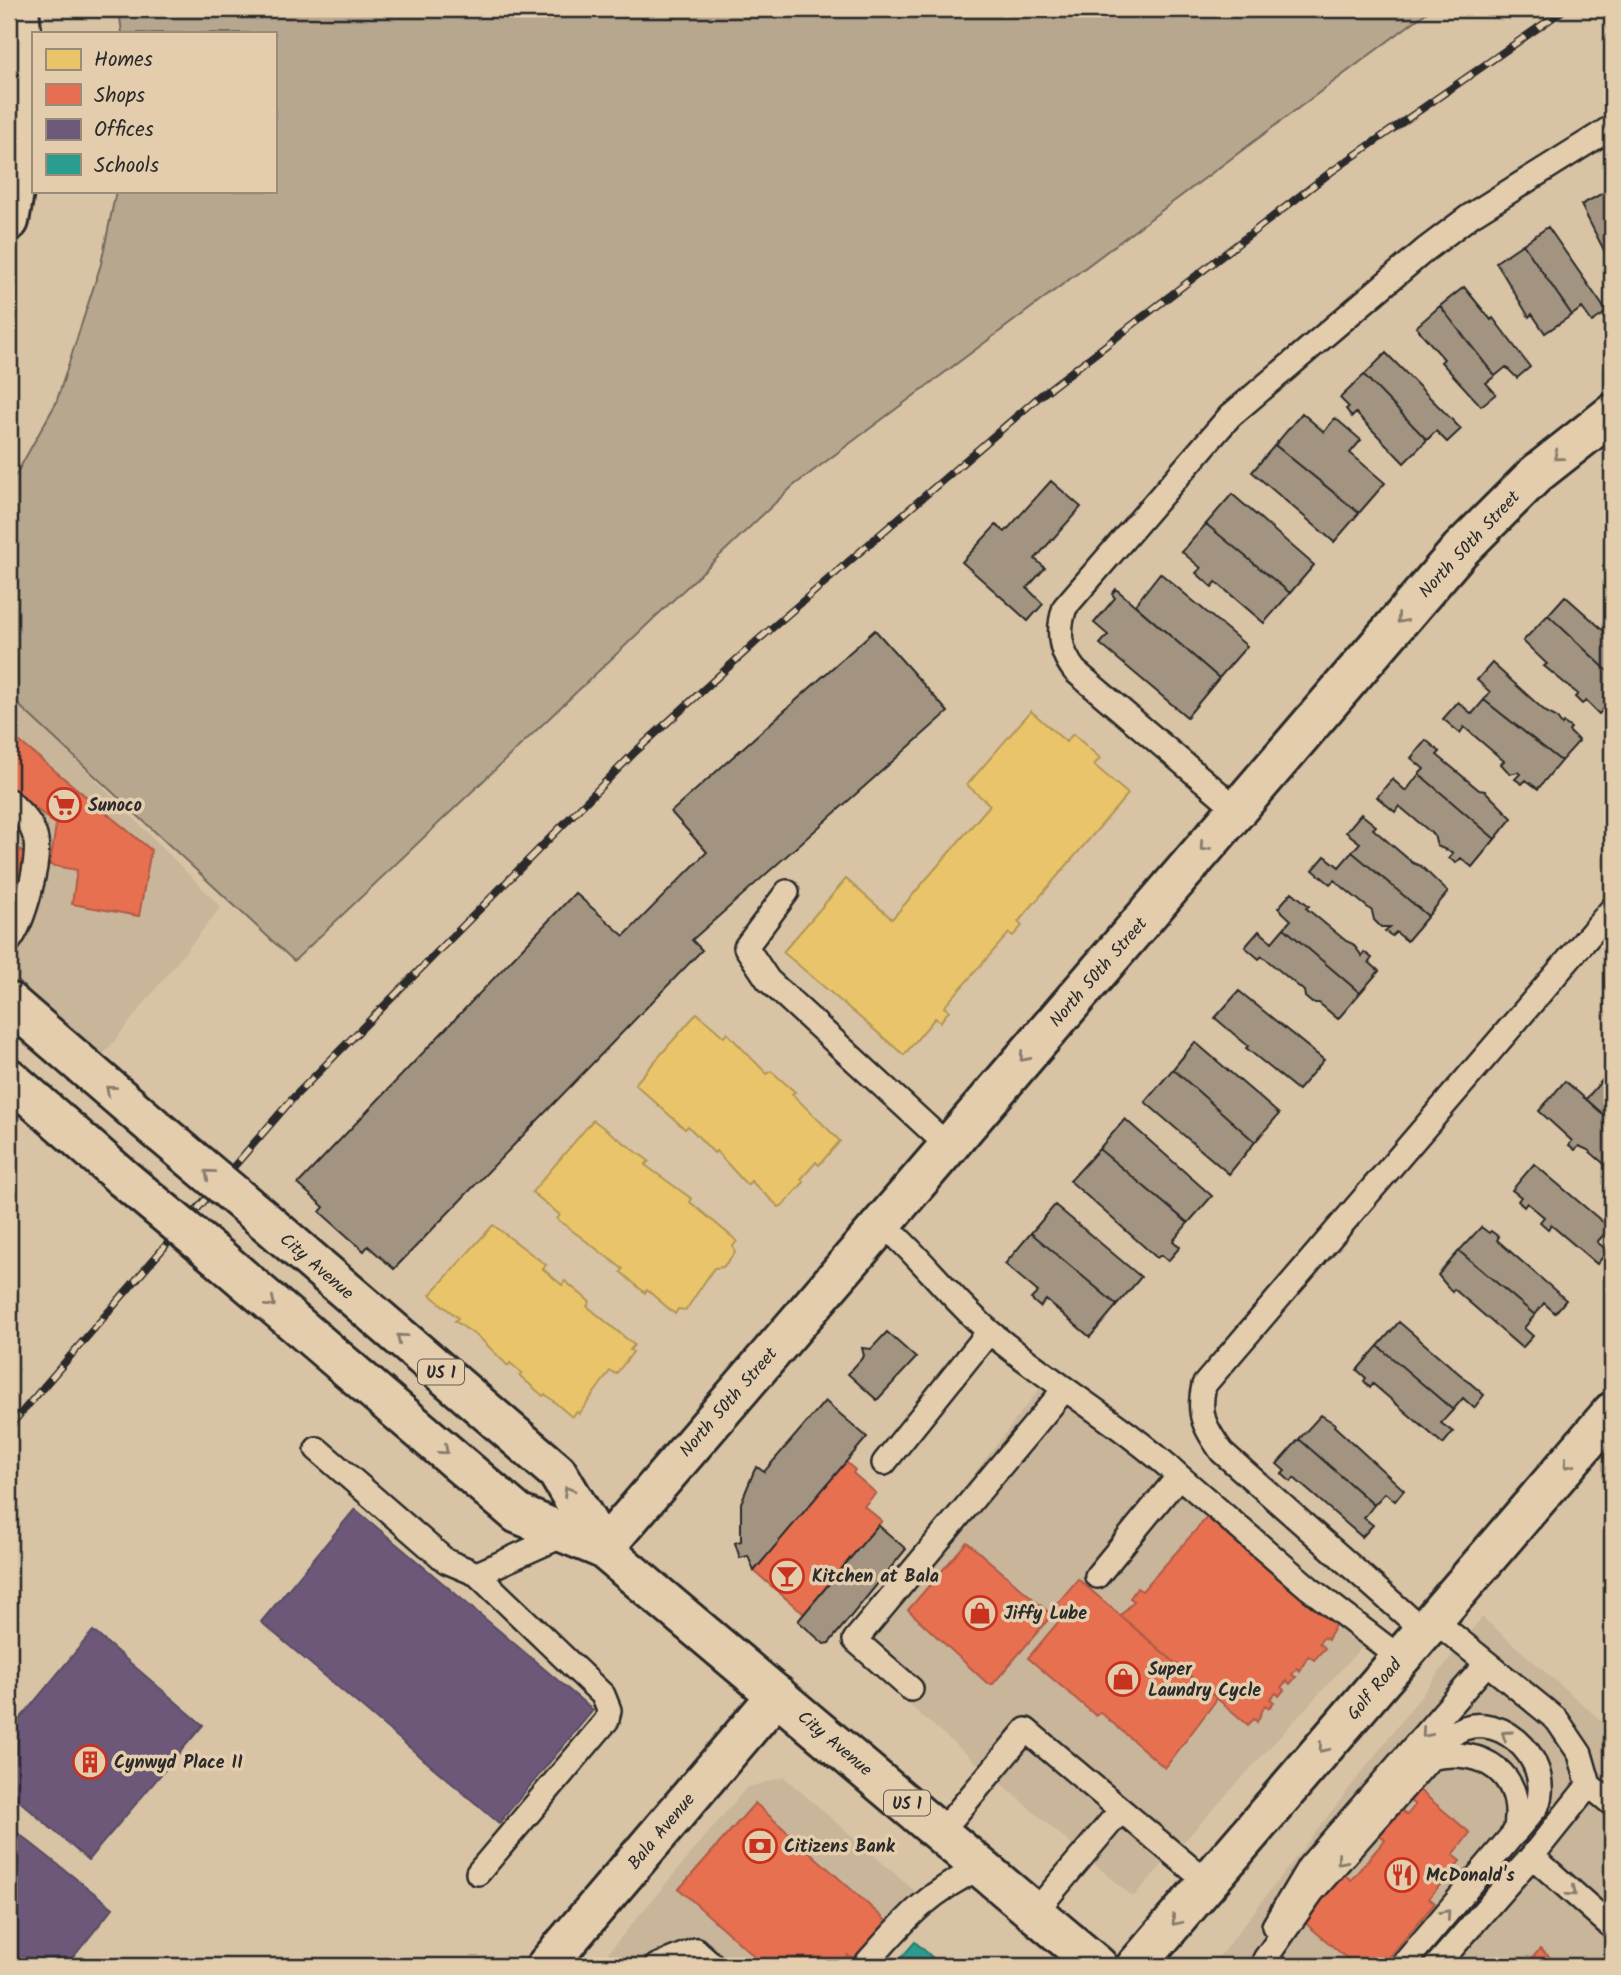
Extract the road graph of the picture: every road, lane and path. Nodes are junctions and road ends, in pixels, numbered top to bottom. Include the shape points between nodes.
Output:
1 (22, 9) edge
2 (1612, 127) edge
3 (9, 221) edge
4 (1612, 414) edge
5 (9, 801) edge
6 (1237, 809) junction
7 (787, 892) dead end
8 (1612, 909) edge
9 (10, 936) edge
10 (9, 1002) edge
11 (9, 1078) edge
12 (948, 1146) junction
13 (882, 1223) junction
14 (989, 1332) junction
15 (1064, 1390) junction
16 (1612, 1412) edge
17 (317, 1449) dead end
18 (884, 1462) dead end
19 (1179, 1476) junction
20 (566, 1534) junction
21 (603, 1549) junction
22 (477, 1574) junction
23 (1097, 1576) dead end
24 (1419, 1636) junction
25 (1487, 1663) junction
26 (911, 1689) dead end
27 (777, 1695) junction
28 (1429, 1758) junction
29 (1589, 1784) junction
30 (1612, 1804) edge
31 (1121, 1810) junction
32 (941, 1832) junction
33 (1515, 1833) junction
34 (1532, 1856) junction
35 (982, 1867) junction
36 (478, 1873) dead end
37 (1208, 1883) junction
38 (1035, 1912) junction
39 (1612, 1927) edge
40 (1267, 1964) edge
41 (546, 1966) edge
42 (657, 1966) edge
43 (714, 1966) edge
44 (864, 1966) edge
45 (1098, 1966) edge
46 (1136, 1966) edge
47 (1402, 1966) edge
48 (1436, 1966) edge

1 - 3 main road via 23,113
2 - 6 lane via 1470,216 1425,250 1230,416 1065,607 1062,650 1075,671
4 -> 6 main road, North 50th Street via 1496,512
5 - 9 lane via 28,820 36,838 29,897
6 -> 12 main road, North 50th Street
7 - 12 lane via 746,947 768,980
8 - 24 lane via 1222,1364 1205,1385 1199,1405 1203,1426 1222,1452
21 -> 10 main road, City Avenue / US 1, bridge via 557,1472
11 -> 20 main road, City Avenue / US 1, bridge via 518,1514
12 - 13 main road, North 50th Street
13 - 14 lane
13 - 21 main road, North 50th Street
14 - 15 lane
14 - 18 lane
15 - 19 lane via 1150,1449
15 - 26 lane via 855,1640
16 -> 24 main road, Golf Road
17 - 22 lane via 446,1561
19 - 23 lane
19 - 24 lane via 1309,1588
20 - 21 main road, City Avenue / US 1
20 - 22 lane
21 - 27 main road, City Avenue / US 1
22 - 36 lane via 603,1695 609,1710 607,1720
24 - 25 lane
24 -> 37 main road, Golf Road
25 - 29 lane via 1557,1720 1570,1736
25 -> 40 lane via 1309,1867 1275,1924
27 - 32 main road, City Avenue / US 1
27 - 41 main road, Bala Avenue
28 - 33 lane via 1469,1754 1499,1771 1517,1798
33 -> 28 lane via 1542,1793 1537,1768 1518,1743 1492,1726 1470,1724 1450,1735
28 -> 40 lane via 1312,1892
29 - 30 lane
29 - 34 lane
31 - 32 lane via 1026,1730
31 - 37 lane
31 - 38 lane
32 - 35 main road, City Avenue / US 1
47 -> 33 lane
34 -> 39 lane
34 - 48 lane
35 - 38 main road, City Avenue / US 1
35 - 44 lane via 919,1905
37 -> 46 main road, Golf Road
38 - 45 main road, City Avenue / US 1
42 - 43 lane via 696,1950

